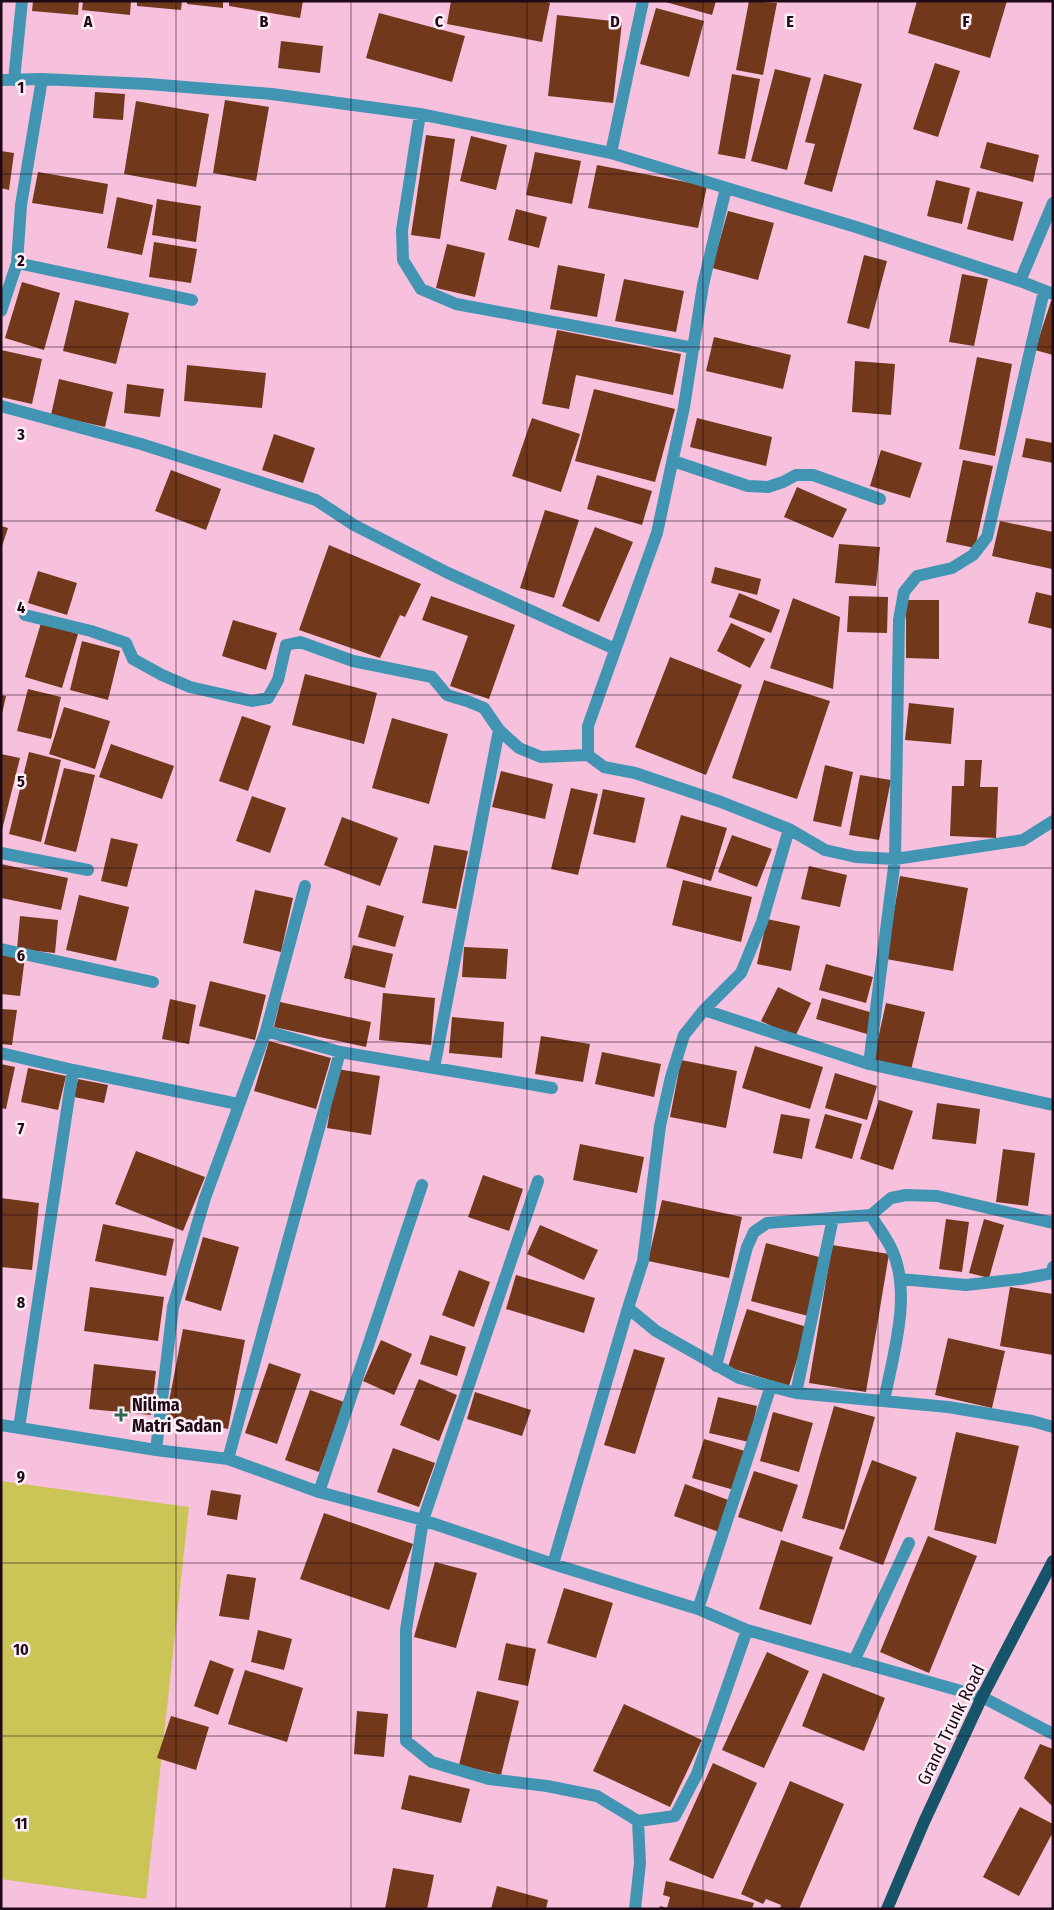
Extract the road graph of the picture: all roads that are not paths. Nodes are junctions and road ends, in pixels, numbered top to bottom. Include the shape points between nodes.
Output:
1 (22, 1) edge
2 (642, 1) edge
3 (42, 79) junction
4 (7, 80) edge
5 (420, 114) junction
6 (611, 153) junction
7 (726, 188) junction
8 (1053, 203) edge
9 (17, 263) junction
10 (1020, 281) junction
11 (1048, 292) edge
12 (192, 300) dead end
13 (1, 311) edge
14 (694, 348) junction
15 (1, 406) edge
16 (672, 461) junction
17 (880, 499) dead end
18 (25, 615) dead end
19 (615, 649) junction
20 (499, 730) junction
21 (588, 755) junction
22 (1053, 821) edge
23 (788, 830) junction
24 (1, 854) edge
25 (895, 859) junction
26 (88, 870) dead end
27 (305, 886) dead end
28 (1, 949) edge
29 (153, 982) dead end
30 (704, 1010) junction
31 (266, 1031) junction
32 (340, 1052) junction
33 (1, 1053) edge
34 (869, 1064) junction
35 (434, 1068) junction
36 (73, 1070) junction
37 (552, 1088) dead end
38 (238, 1104) junction
39 (1053, 1105) edge
40 (538, 1181) dead end
41 (422, 1185) dead end
42 (871, 1215) junction
43 (833, 1218) junction
44 (1053, 1223) edge
45 (1053, 1267) edge
46 (900, 1279) junction
47 (628, 1308) junction
48 (716, 1366) junction
49 (772, 1386) junction
50 (796, 1392) junction
51 (884, 1401) junction
52 (1, 1425) edge
53 (1053, 1427) edge
54 (19, 1428) junction
55 (156, 1450) junction
56 (228, 1459) junction
57 (319, 1492) junction
58 (422, 1520) junction
59 (909, 1543) dead end
60 (1053, 1561) edge
61 (553, 1564) junction
62 (698, 1609) junction
63 (747, 1630) junction
64 (854, 1661) junction
65 (982, 1697) junction
66 (1053, 1734) edge
67 (638, 1821) junction
68 (635, 1909) edge
69 (887, 1909) edge

1 - 4 street
2 - 6 street
3 - 4 street
3 - 5 street via 272,94
3 - 9 street via 21,205
5 - 6 street
5 - 14 street via 402,230 403,260 421,290 456,304
6 - 7 street
7 - 10 street
7 - 14 street via 702,284
8 - 10 street
9 - 12 street
9 - 13 street
10 - 11 street
11 - 25 street via 987,537 973,555 952,568 917,576 904,592 899,620
14 - 16 street
15 - 19 street via 141,444 316,500 354,525 448,574
16 - 17 street via 748,486 768,486 796,475 813,475
16 - 19 street via 657,533
18 - 20 street via 126,643 133,659 162,675 190,687 252,701 268,698 278,680 286,644 300,642 353,661 432,677 447,695 484,708
19 - 21 street via 588,726
20 - 21 street via 519,748 541,757
20 - 35 street
21 - 23 street via 604,766 721,802
22 - 25 street via 1023,840
23 - 25 street via 825,850 856,857
23 - 30 street via 762,922 741,972
24 - 26 street
25 - 34 street
27 - 31 street
28 - 29 street
30 - 34 street
30 - 47 street via 684,1035 671,1077 660,1126 643,1261
31 - 32 street
31 - 38 street
32 - 35 street
32 - 56 street
33 - 36 street
34 - 39 street
35 - 37 street
36 - 38 street
36 - 54 street
38 - 55 street via 205,1198 173,1307
40 - 58 street
41 - 57 street
42 - 43 street
42 - 44 street via 891,1198 937,1196
42 - 46 street via 892,1249
43 - 48 street via 767,1224 754,1232
43 - 50 street
45 - 46 street via 1052,1273 966,1285
46 - 51 street via 900,1325
47 - 48 street via 656,1332
47 - 61 street
48 - 49 street via 739,1378
49 - 50 street
49 - 62 street
50 - 51 street
51 - 53 street via 948,1407
52 - 54 street
54 - 55 street
55 - 56 street
56 - 57 street
57 - 58 street
58 - 61 street
58 - 67 street via 406,1630 406,1740 432,1762 490,1780 597,1796
59 - 64 street
60 - 65 main road, Grand Trunk Road
61 - 62 street
62 - 63 street
63 - 64 street
63 - 67 street via 697,1774 675,1816
64 - 65 street
65 - 66 street
65 - 69 main road, Grand Trunk Road
67 - 68 street via 640,1863

